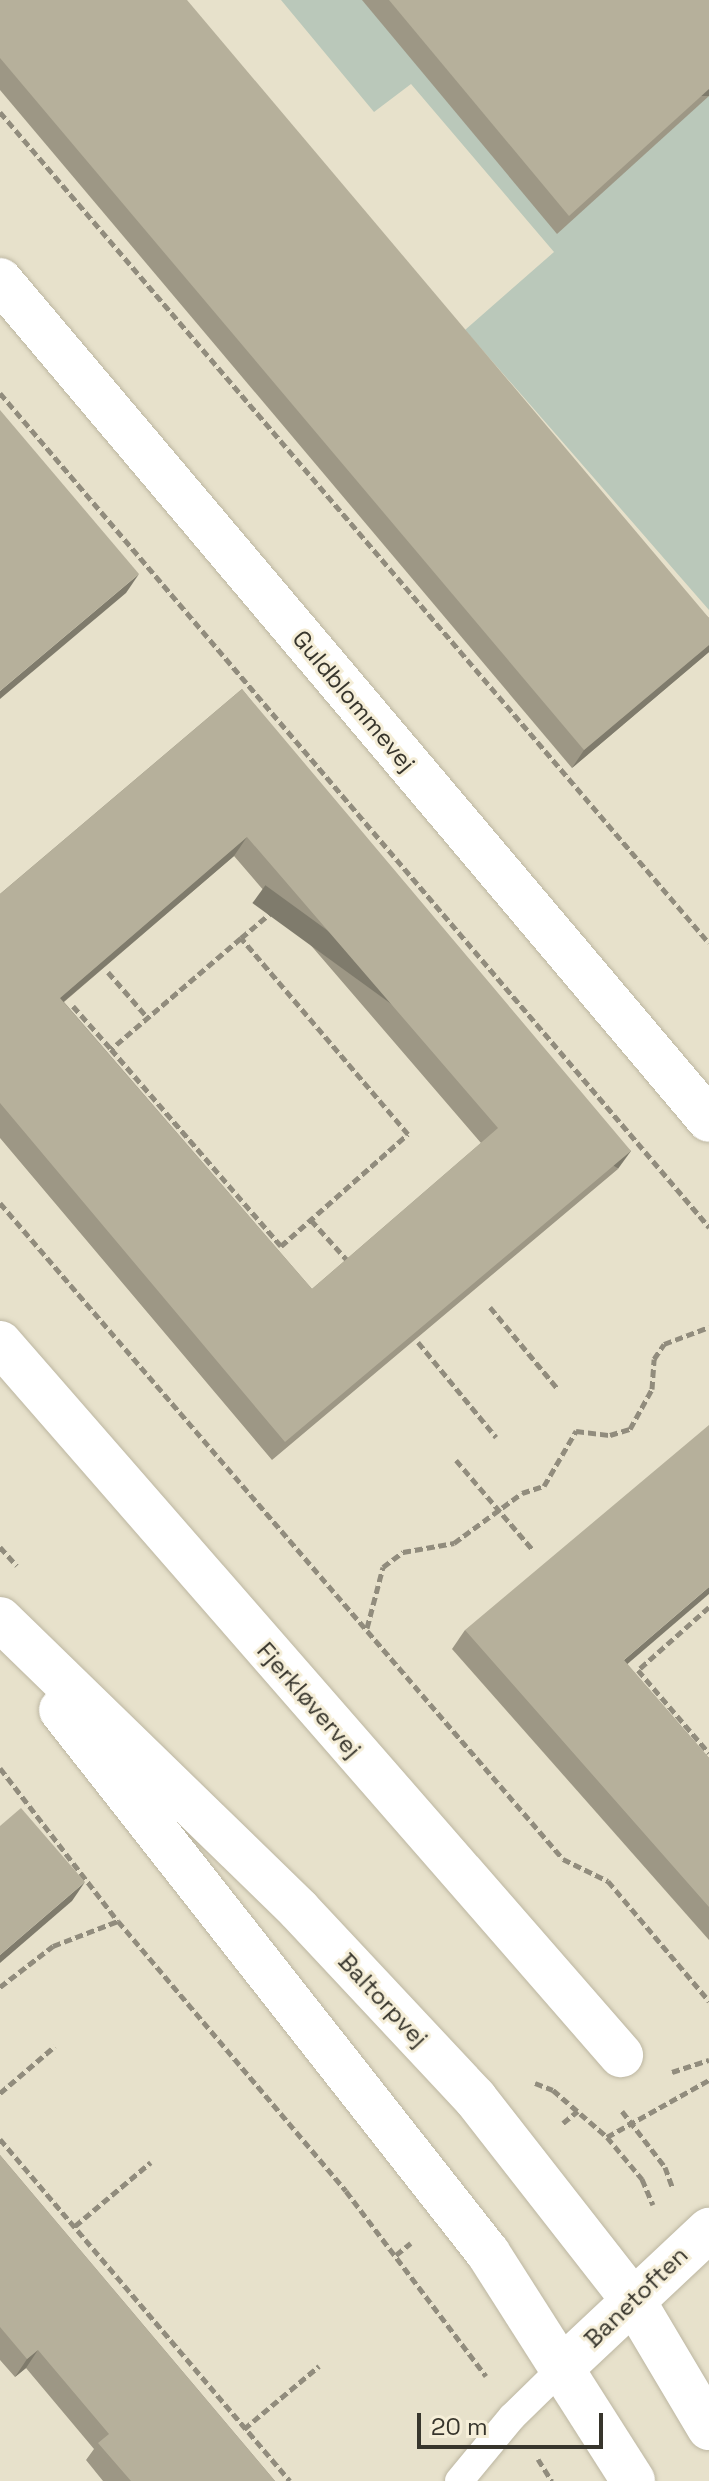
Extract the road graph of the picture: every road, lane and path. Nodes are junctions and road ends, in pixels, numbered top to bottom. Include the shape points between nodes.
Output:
1 (0, 112) edge
2 (0, 280) edge
3 (0, 393) edge
4 (368, 826) junction
5 (357, 836) edge
6 (278, 907) edge
7 (241, 938) junction
8 (709, 943) edge
9 (108, 972) edge
10 (73, 1006) edge
11 (148, 1018) junction
12 (111, 1049) junction
13 (709, 1120) edge
14 (0, 1203) edge
15 (311, 1220) junction
16 (709, 1227) edge
17 (348, 1261) edge
18 (490, 1307) edge
19 (709, 1327) edge
20 (418, 1342) edge
21 (0, 1343) edge
22 (557, 1388) dead end
23 (496, 1437) dead end
24 (456, 1460) dead end
25 (498, 1511) junction
26 (532, 1549) dead end
27 (709, 1607) edge
28 (0, 1619) edge
29 (367, 1629) junction
30 (0, 1633) edge
31 (709, 1753) edge
32 (0, 1768) edge
33 (118, 1921) junction
34 (0, 1987) edge
35 (709, 2001) edge
36 (55, 2046) dead end
37 (621, 2055) dead end
38 (709, 2080) edge
39 (0, 2093) edge
40 (607, 2137) dead end
41 (0, 2139) edge
42 (151, 2162) dead end
43 (75, 2226) junction
44 (709, 2230) edge
45 (633, 2300) junction
46 (319, 2366) dead end
47 (564, 2366) junction
48 (512, 2417) junction
49 (709, 2428) edge
50 (244, 2429) junction
51 (290, 2481) edge
52 (459, 2481) edge
53 (552, 2481) edge
54 (633, 2481) edge

1 - 8 path
2 - 13 street, Guldblommevej
3 - 4 path
4 - 5 path
4 - 16 path
6 - 7 path
7 - 11 path
7 - 15 path via 408,1134
9 - 11 path
10 - 12 path
11 - 12 path
12 - 15 path via 281,1246
14 - 29 path
15 - 17 path
18 - 22 path
19 - 25 path via 664,1344 654,1359 652,1389 630,1429 610,1435 576,1431 544,1486
20 - 23 path
21 - 37 street, Fjerkløvervej
24 - 25 path
25 - 26 path
25 - 29 path via 454,1543 403,1552 383,1567
27 - 31 path via 638,1670
28 - 45 street, Baltorpvej via 299,1910 475,2098
29 - 35 path via 563,1859 608,1881
30 - 47 street via 488,2253
32 - 33 path
33 - 34 path via 53,1946
33 - 48 path via 371,2223 467,2345
36 - 39 path
38 - 40 path
41 - 43 path
42 - 43 path
43 - 50 path
44 - 45 street, Banetoften
45 - 47 street, Banetoften
45 - 49 street, Baltorpvej
46 - 50 path
47 - 48 lane
47 - 54 street
48 - 52 lane
48 - 53 path
50 - 51 path

